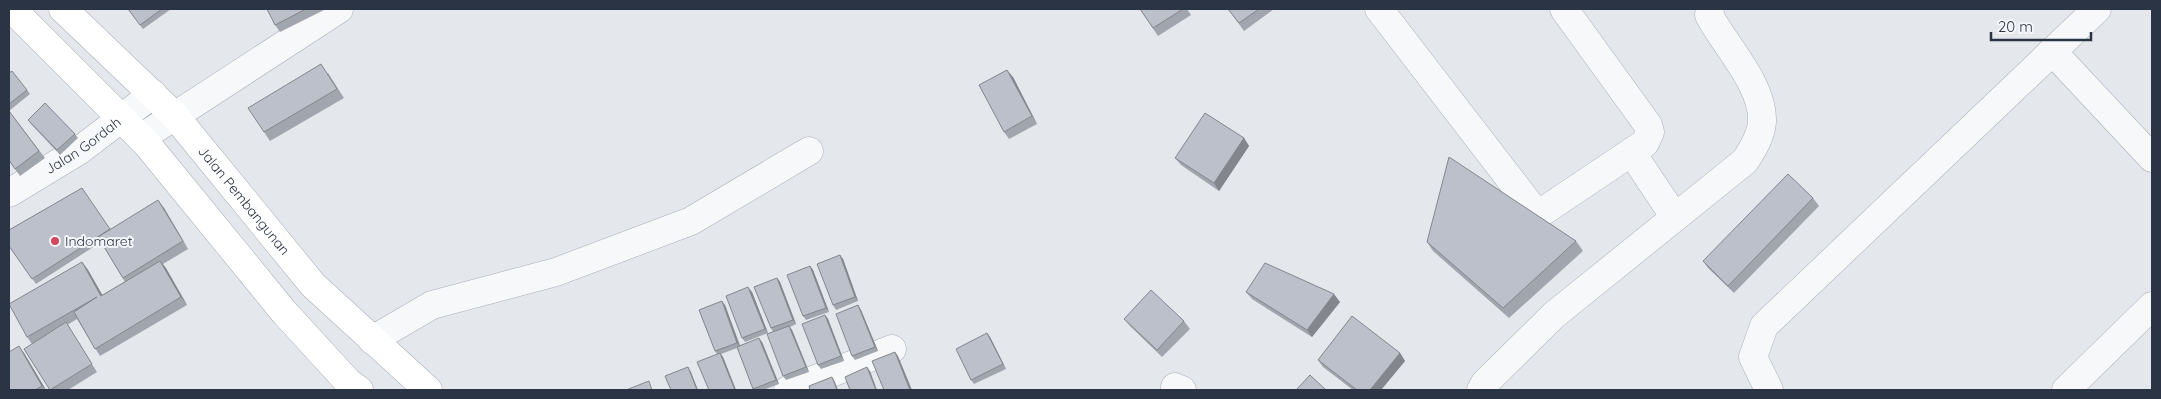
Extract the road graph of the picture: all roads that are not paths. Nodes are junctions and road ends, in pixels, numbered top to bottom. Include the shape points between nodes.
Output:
1 (12, 9) edge
2 (63, 9) edge
3 (338, 9) edge
4 (1379, 9) edge
5 (1564, 9) edge
6 (1710, 9) edge
7 (2097, 9) edge
8 (2052, 52) junction
9 (153, 94) junction
10 (175, 116) junction
11 (121, 118) junction
12 (141, 138) junction
13 (809, 151) dead end
14 (1632, 153) junction
15 (2152, 158) edge
16 (9, 193) edge
17 (1674, 216) junction
18 (300, 268) junction
19 (271, 296) junction
20 (2152, 306) edge
21 (372, 340) junction
22 (892, 350) dead end
23 (350, 388) edge
24 (428, 390) edge
25 (788, 390) edge
26 (1481, 390) edge
27 (1769, 390) edge
28 (2066, 390) edge

1 - 11 main road
2 - 9 main road, Jalan Pembangunan
3 - 10 street
4 - 14 street via 1533,209 1546,210
5 - 14 street via 1648,125 1648,139
6 - 17 street via 1708,15 1756,90 1762,122 1757,142 1745,161
7 - 8 street
8 - 15 street
8 - 27 street via 1764,326 1753,357
9 - 10 main road, Jalan Pembangunan
9 - 11 street, Jalan Gordah
10 - 12 street
10 - 18 main road, Jalan Pembangunan
11 - 12 main road
11 - 16 street, Jalan Gordah via 80,150
12 - 19 main road
13 - 21 street via 692,222 556,272 432,305
14 - 17 street
17 - 26 street via 1554,315 1484,383
18 - 19 main road
18 - 21 main road, Jalan Pembangunan via 313,285
19 - 23 main road
20 - 28 street
21 - 24 main road, Jalan Pembangunan
22 - 25 street

